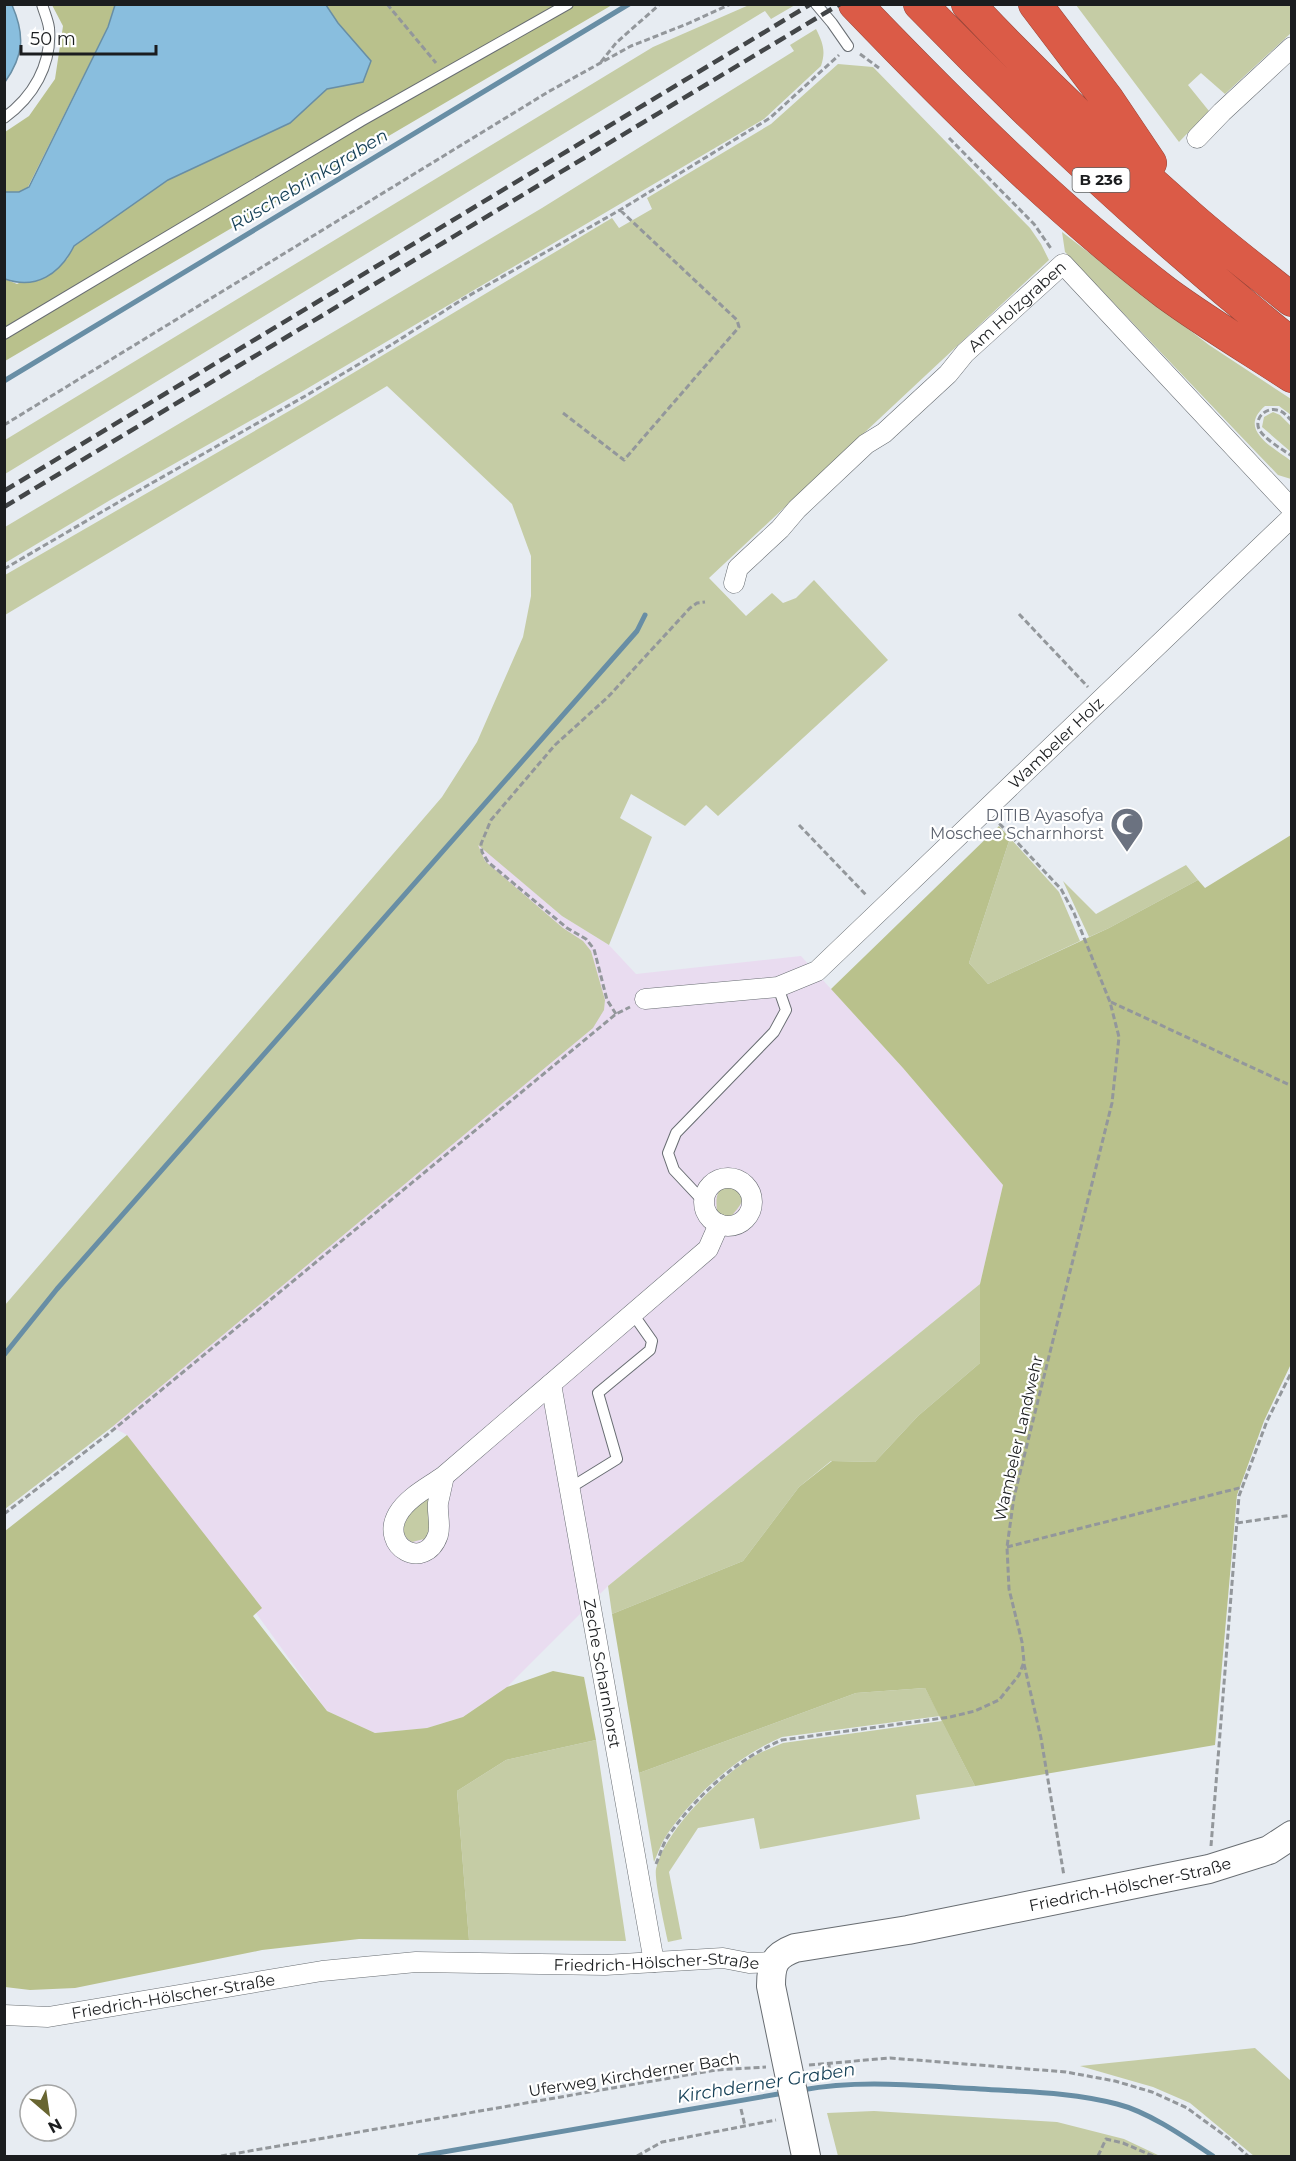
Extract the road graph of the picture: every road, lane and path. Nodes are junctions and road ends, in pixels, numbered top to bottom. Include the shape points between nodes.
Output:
1 (42, 4) edge
2 (387, 4) edge
3 (568, 4) edge
4 (660, 4) edge
5 (731, 4) edge
6 (816, 4) edge
7 (855, 4) edge
8 (920, 4) edge
9 (968, 4) edge
10 (1035, 4) edge
11 (848, 46) junction
12 (1292, 47) edge
13 (599, 63) junction
14 (445, 74) junction
15 (886, 75) dead end
16 (4, 118) edge
17 (944, 133) dead end
18 (1197, 138) dead end
19 (620, 210) junction
20 (1183, 212) junction
21 (1063, 264) junction
22 (1292, 300) edge
23 (4, 334) edge
24 (1292, 345) edge
25 (1292, 376) edge
26 (563, 413) dead end
27 (1292, 421) edge
28 (4, 425) edge
29 (1292, 456) edge
30 (1292, 509) edge
31 (1292, 516) edge
32 (4, 570) edge
33 (734, 583) dead end
34 (705, 602) dead end
35 (1019, 614) dead end
36 (1088, 687) dead end
37 (987, 810) junction
38 (799, 825) dead end
39 (869, 897) dead end
40 (778, 987) junction
41 (645, 999) joint
42 (1110, 1002) junction
43 (616, 1014) junction
44 (1292, 1086) edge
45 (704, 1202) junction
46 (719, 1224) junction
47 (633, 1314) junction
48 (1292, 1371) edge
49 (551, 1384) junction
50 (444, 1476) dead end
51 (1243, 1487) junction
52 (570, 1488) junction
53 (4, 1514) edge
54 (1292, 1515) edge
55 (1237, 1523) junction
56 (1007, 1546) junction
57 (1024, 1662) junction
58 (1292, 1836) edge
59 (1209, 1869) junction
60 (652, 1872) dead end
61 (1068, 1898) junction
62 (654, 1962) junction
63 (774, 1962) junction
64 (4, 2015) edge
65 (829, 2063) junction
66 (788, 2073) junction
67 (830, 2081) dead end
68 (741, 2109) dead end
69 (790, 2112) junction
70 (745, 2126) junction
71 (221, 2157) edge
72 (636, 2157) edge
73 (806, 2157) edge
74 (1098, 2157) edge
75 (1153, 2157) edge
76 (1248, 2157) edge

1 - 16 lane via 49,27 43,74 31,94
2 - 14 path
3 - 14 lane
4 - 13 path
5 - 13 path
6 - 11 lane
7 - 25 highway via 956,109 1099,239 1218,331
8 - 24 highway, B 236 via 1050,134
9 - 20 highway, B 236
10 - 20 highway via 1107,99
11 - 15 path
11 - 19 path via 770,118
12 - 18 street
13 - 28 path
14 - 23 lane
17 - 21 path via 1034,224
19 - 26 path via 740,327 624,460
19 - 32 path
20 - 22 highway, B 236
21 - 30 street, Am Holzgraben
21 - 33 street, Am Holzgraben via 965,352 948,374 884,433 866,444 797,509 738,568
27 - 29 path via 1273,409 1266,411 1258,424 1263,435
31 - 37 street, Wambeler Holz
34 - 43 path via 690,608 608,697 555,745 492,820 481,844 488,862 594,949 607,1000
35 - 36 path
37 - 40 street, Wambeler Holz via 817,971
37 - 42 path, Wambeler Landwehr via 1061,889
38 - 39 path
40 - 41 street, Wambeler Holz
40 - 45 lane via 786,1010 774,1032 676,1133 668,1153 674,1170
41 - 43 path
42 - 44 path
42 - 56 path, Wambeler Landwehr via 1119,1037 1112,1103 1014,1497
43 - 53 path via 116,1428
45 - 46 street via 706,1213
45 - 46 street via 710,1186 726,1178 742,1182 748,1189 752,1198 749,1214 736,1225
46 - 47 street via 708,1249
47 - 49 street
47 - 52 lane via 652,1346 598,1393 617,1459
48 - 51 path via 1267,1421
49 - 50 street
49 - 52 street, Zeche Scharnhorst
51 - 55 path
51 - 56 path
52 - 62 street, Zeche Scharnhorst
54 - 55 path
55 - 59 path
56 - 57 path, Wambeler Landwehr via 1009,1589
57 - 60 path via 999,1700 975,1711 782,1740 759,1750 704,1794 668,1836
57 - 61 path, Wambeler Landwehr
58 - 59 street, Friedrich-Hölscher-Straße via 1269,1850
59 - 61 street, Friedrich-Hölscher-Straße
61 - 63 street, Friedrich-Hölscher-Straße via 795,1948 783,1952
62 - 63 street, Friedrich-Hölscher-Straße via 723,1958 749,1964
62 - 64 street, Friedrich-Hölscher-Straße via 416,1962 322,1971 48,2017
63 - 66 street via 771,1986
65 - 66 path, Uferweg Kirchderner Bach
65 - 67 path
65 - 76 path, Uferweg Kirchderner Bach via 890,2058 1066,2072 1114,2081 1187,2108
66 - 69 street
66 - 71 path, Uferweg Kirchderner Bach via 716,2070
68 - 70 path
69 - 70 path
69 - 73 street
70 - 72 path via 662,2142
74 - 75 path via 1106,2139

